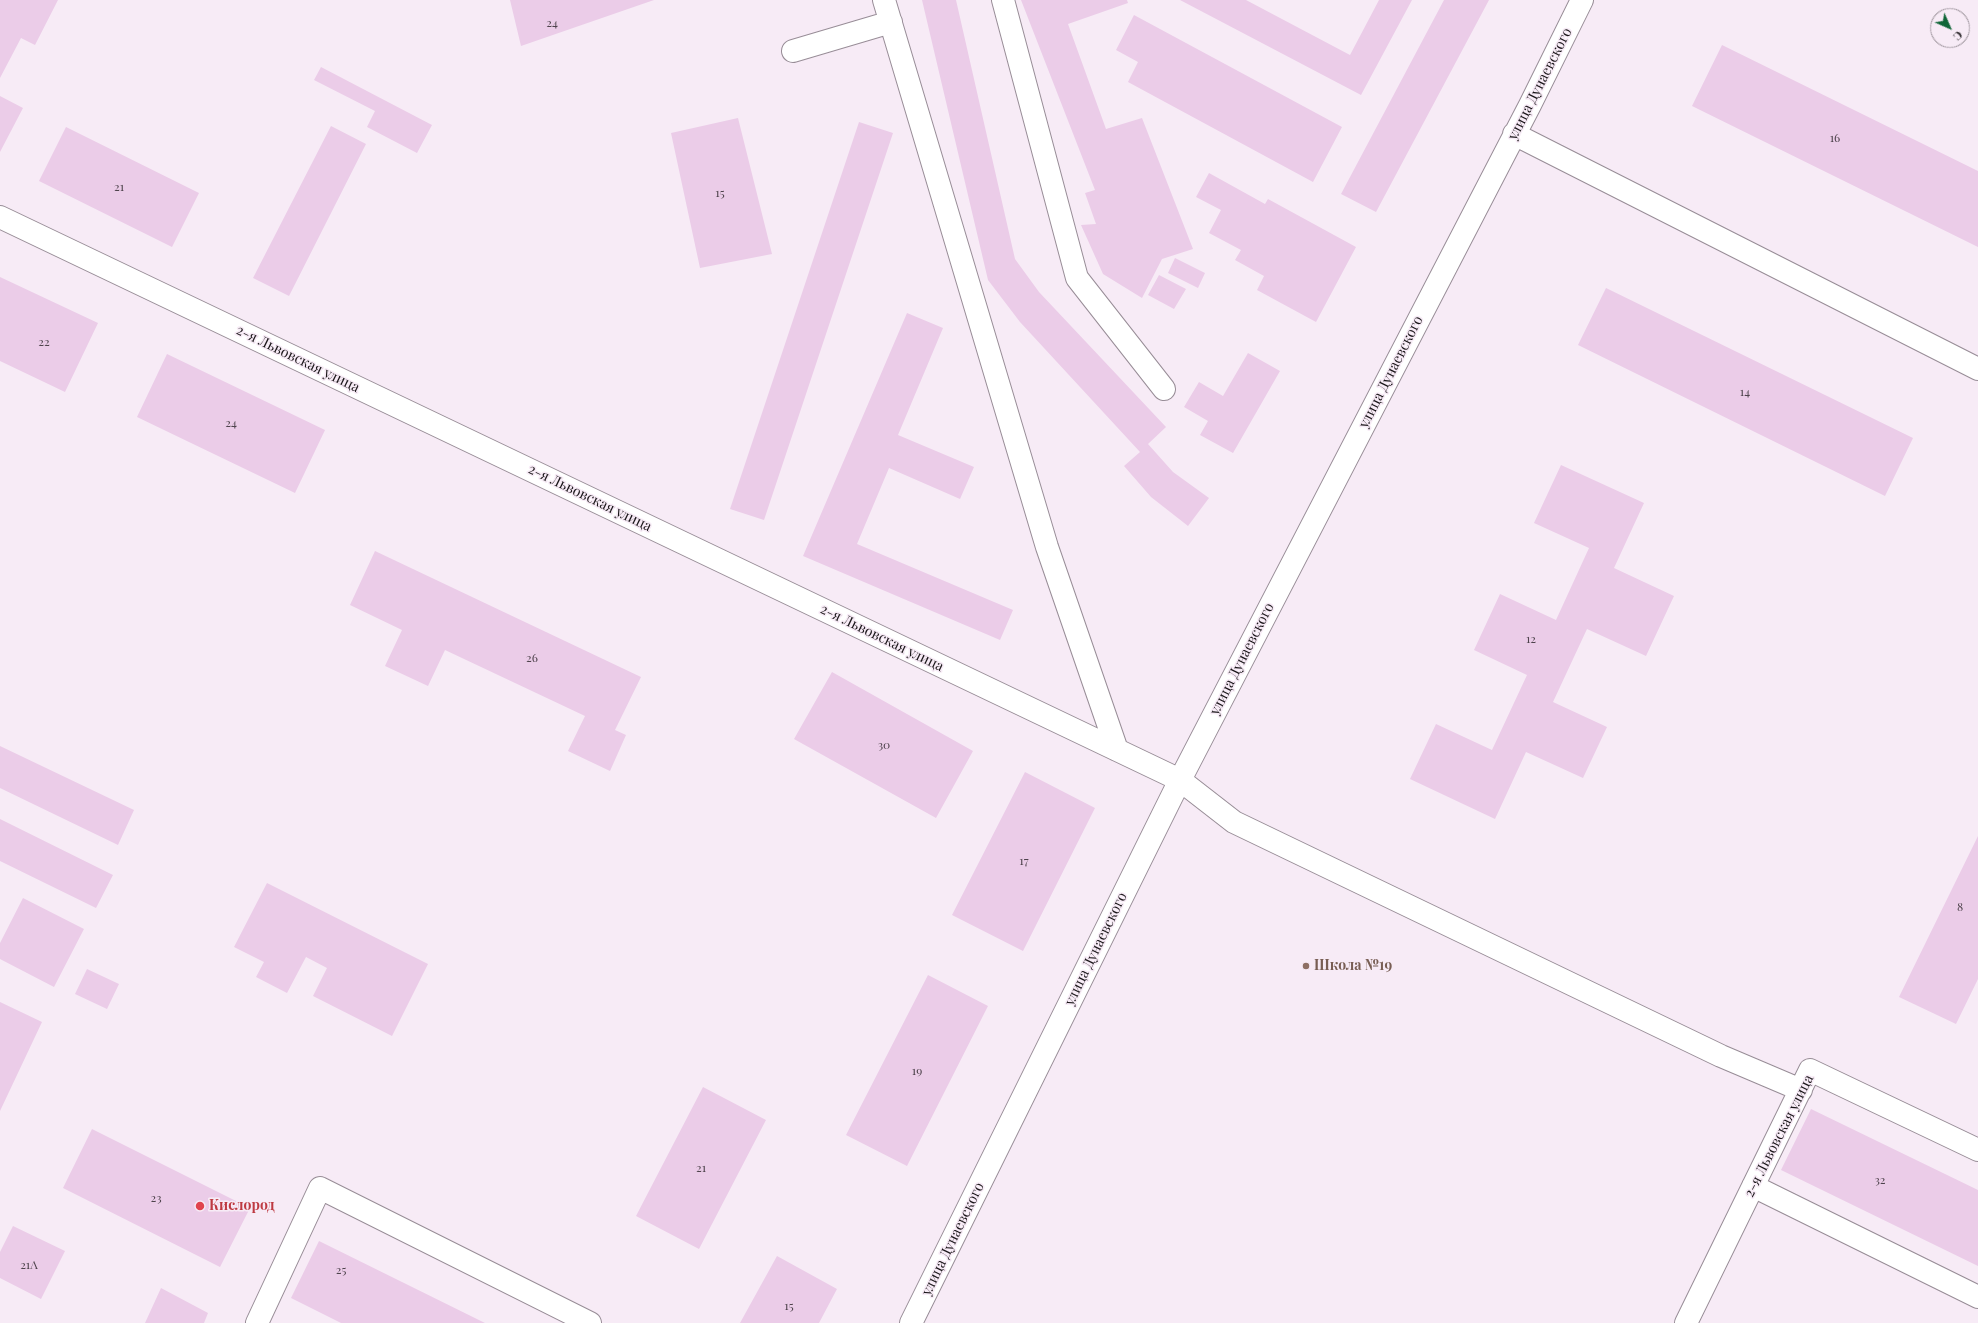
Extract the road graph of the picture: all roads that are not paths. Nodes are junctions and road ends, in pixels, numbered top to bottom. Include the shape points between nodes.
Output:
1 (884, 0) edge
2 (1003, 0) edge
3 (1582, 0) edge
4 (891, 22) junction
5 (793, 51) dead end
6 (1514, 134) junction
7 (0, 217) edge
8 (1978, 369) edge
9 (1164, 390) dead end
10 (1117, 750) junction
11 (1180, 780) junction
12 (1801, 1090) junction
13 (1978, 1150) edge
14 (1753, 1186) junction
15 (1978, 1297) edge
16 (1690, 1322) edge
17 (257, 1323) edge
18 (590, 1323) edge
19 (911, 1323) edge

1 - 4 street
2 - 9 street via 1077,278
3 - 6 street, улица Дунаевского
4 - 5 street
4 - 10 street via 1047,547
6 - 8 street
6 - 11 street, улица Дунаевского
7 - 10 street, 2-я Львовская улица
10 - 11 street, 2-я Львовская улица
11 - 12 street, 2-я Львовская улица via 1234,822 1721,1056
11 - 19 street, улица Дунаевского
12 - 13 street, 2-я Львовская улица via 1810,1070
12 - 14 street, 2-я Львовская улица
14 - 15 street
14 - 16 street, 2-я Львовская улица
17 - 18 street via 320,1188

